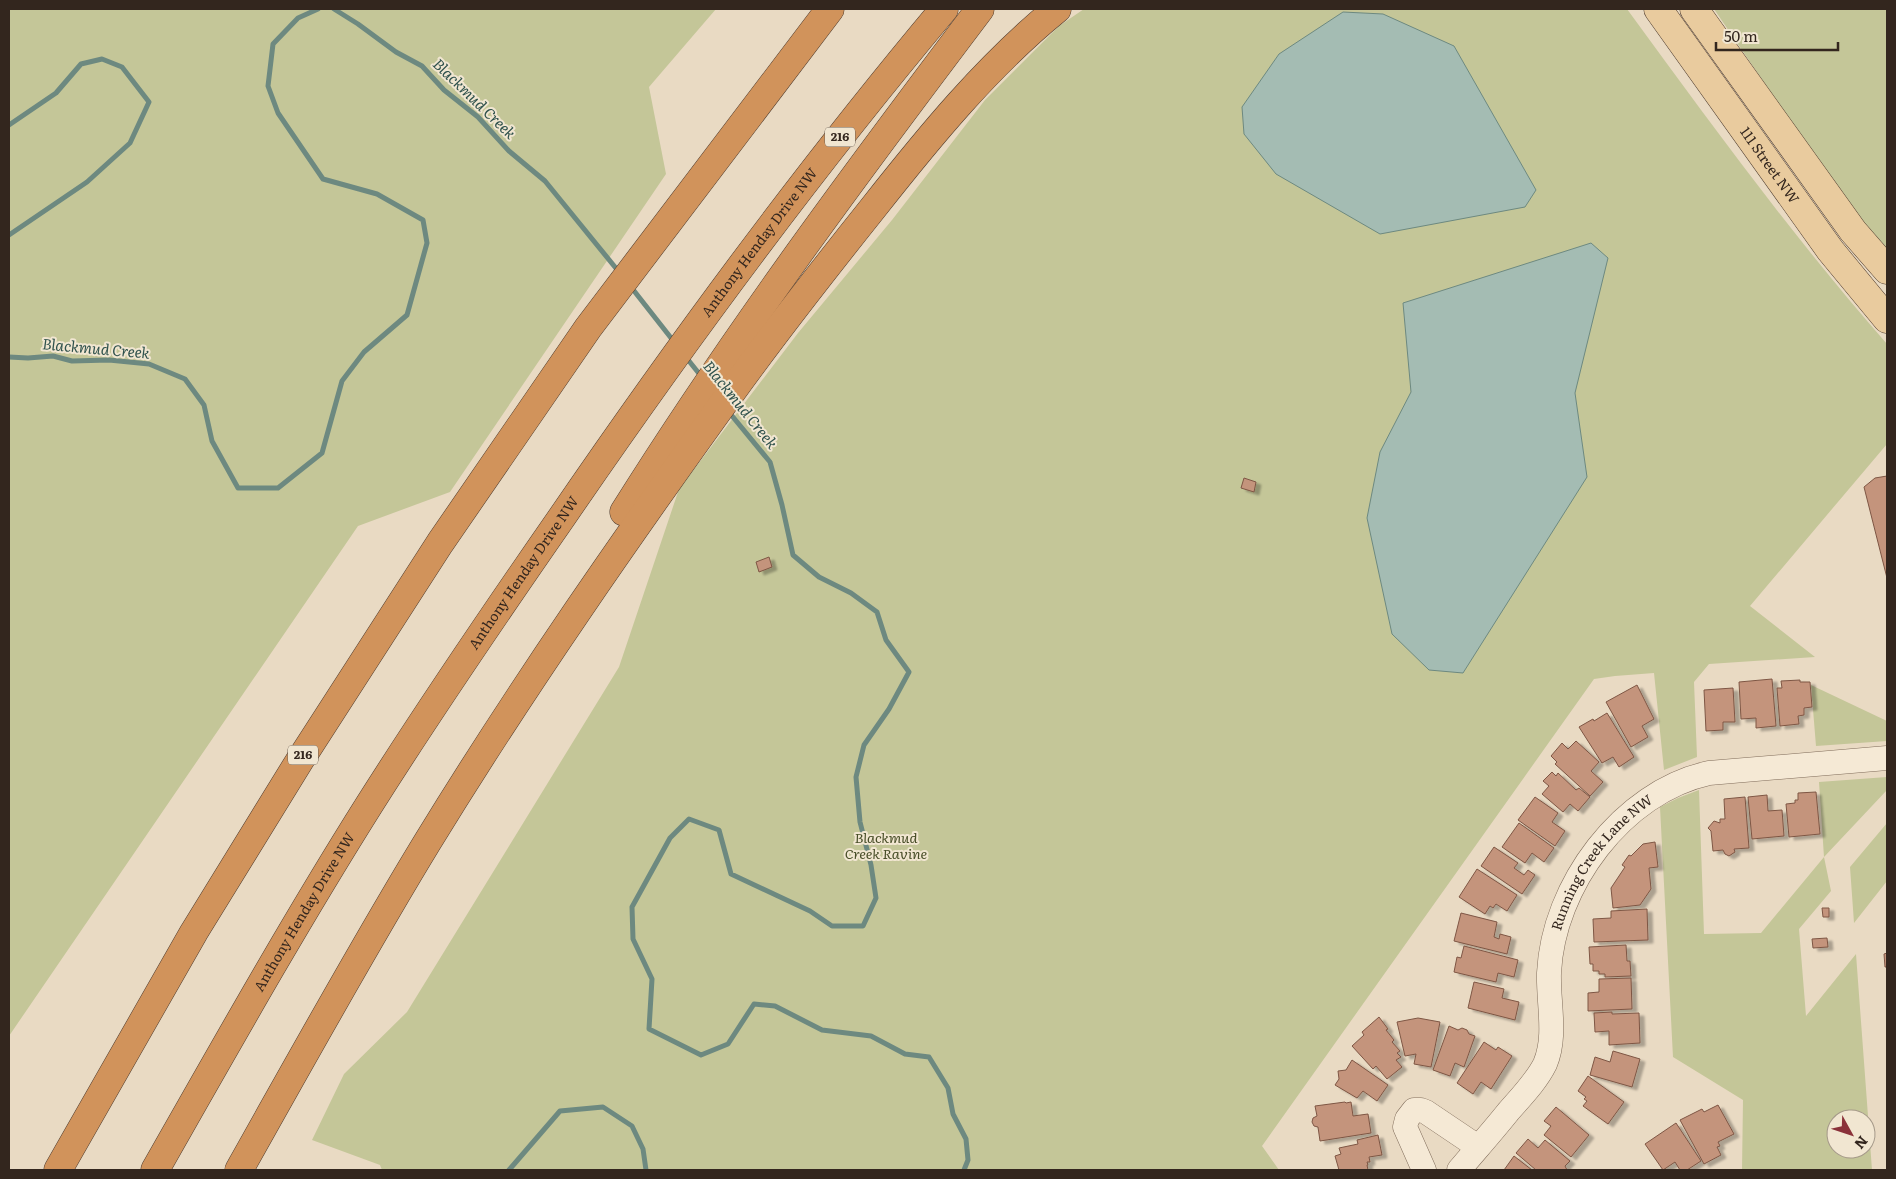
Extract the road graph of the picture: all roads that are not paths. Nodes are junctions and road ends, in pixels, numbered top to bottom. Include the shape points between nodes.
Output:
1 (830, 9) edge
2 (944, 9) edge
3 (980, 9) edge
4 (1057, 9) edge
5 (1658, 9) edge
6 (1694, 9) edge
7 (1887, 270) edge
8 (1887, 319) edge
9 (662, 471) junction
10 (1887, 758) edge
11 (246, 1010) junction
12 (1478, 1148) junction
13 (58, 1170) edge
14 (155, 1170) edge
15 (171, 1170) edge
16 (240, 1170) edge
17 (1424, 1170) edge
18 (1459, 1170) edge

1 - 13 highway, 216 via 570,354 440,543 194,932
2 - 11 highway, Anthony Henday Drive NW / 216 via 809,177 630,417 369,805
3 - 9 highway via 763,304
4 - 9 highway via 1000,59 917,153
5 - 8 main road, 111 Street NW via 1830,250
6 - 7 main road via 1848,223
9 - 16 highway via 584,577 310,1044
10 - 12 street, Running Creek Lane NW via 1702,774 1665,788 1626,816 1611,831 1578,879 1555,934 1549,974 1550,1042 1545,1064
11 - 14 highway, Anthony Henday Drive NW / 216
11 - 15 highway
12 - 17 street via 1426,1112 1414,1110 1405,1127
12 - 18 street, Running Creek Lane NW

